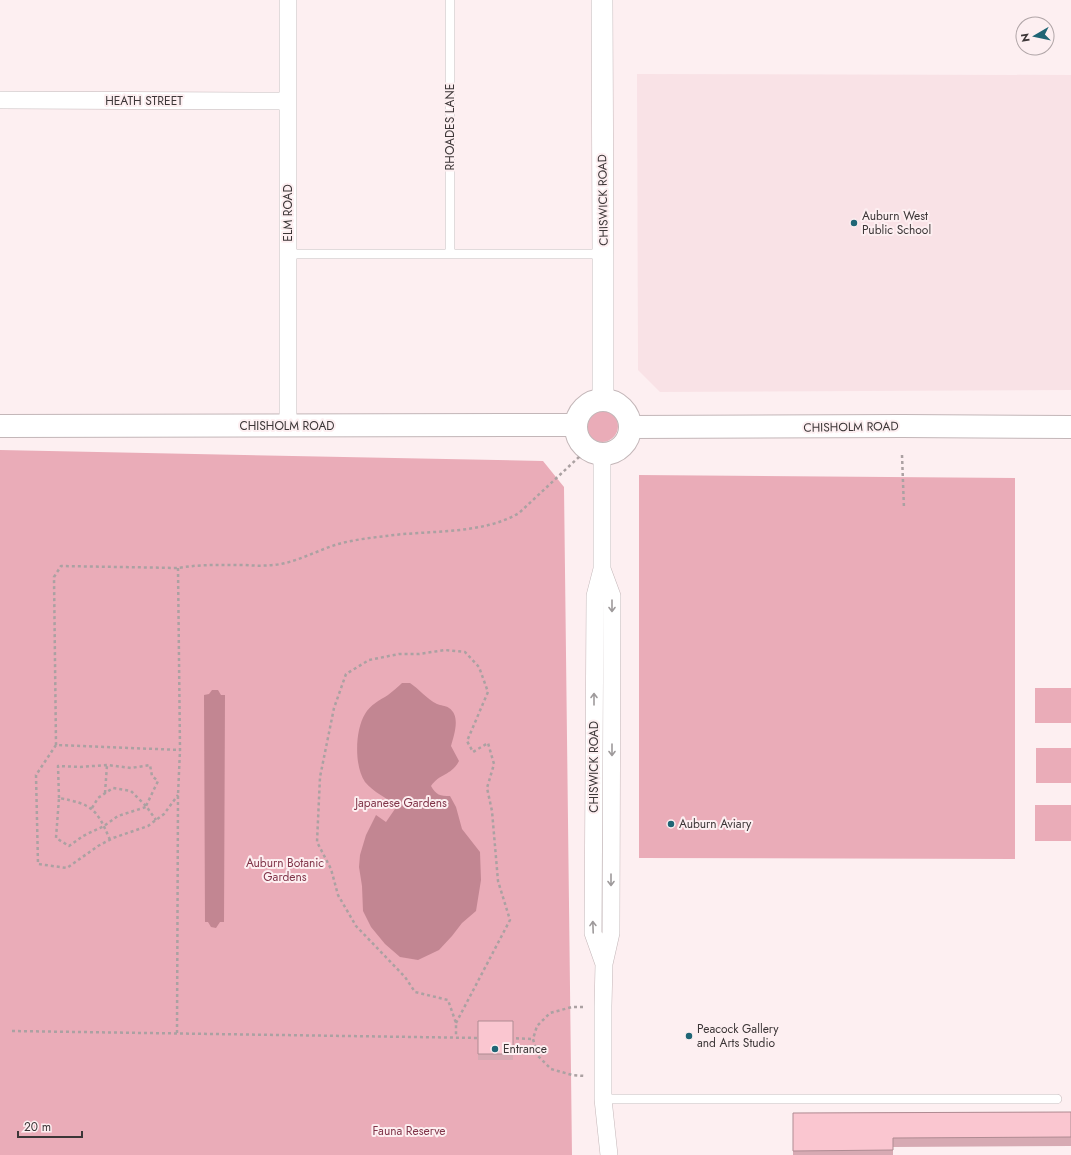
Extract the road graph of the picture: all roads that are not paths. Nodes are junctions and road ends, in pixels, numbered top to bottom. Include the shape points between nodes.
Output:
1 (288, 0) edge
2 (450, 0) edge
3 (602, 0) edge
4 (0, 100) edge
5 (288, 101) junction
6 (288, 254) junction
7 (450, 254) junction
8 (603, 254) junction
9 (603, 399) junction
10 (575, 425) junction
11 (0, 426) edge
12 (288, 426) junction
13 (1071, 427) edge
14 (630, 428) junction
15 (593, 451) junction
16 (603, 1099) junction
17 (1057, 1099) dead end
18 (609, 1155) edge

1 - 5 street, ELM ROAD
2 - 7 lane, RHOADES LANE
3 - 8 street, CHISWICK ROAD
4 - 5 street, HEATH STREET
5 - 6 street, ELM ROAD
6 - 7 lane
6 - 12 street, ELM ROAD
7 - 8 lane
8 - 9 street, CHISWICK ROAD
9 - 10 main road via 587,404 577,417
9 - 14 main road via 611,400 625,411
10 - 12 main road, CHISHOLM ROAD
10 - 15 main road via 579,441
11 - 12 main road, CHISHOLM ROAD
13 - 14 main road, CHISHOLM ROAD
14 - 15 main road via 629,436 618,449 611,453
15 - 16 street, CHISWICK ROAD via 602,569 595,596 593,933 604,964
16 - 17 lane
16 - 18 street, CHISWICK ROAD

